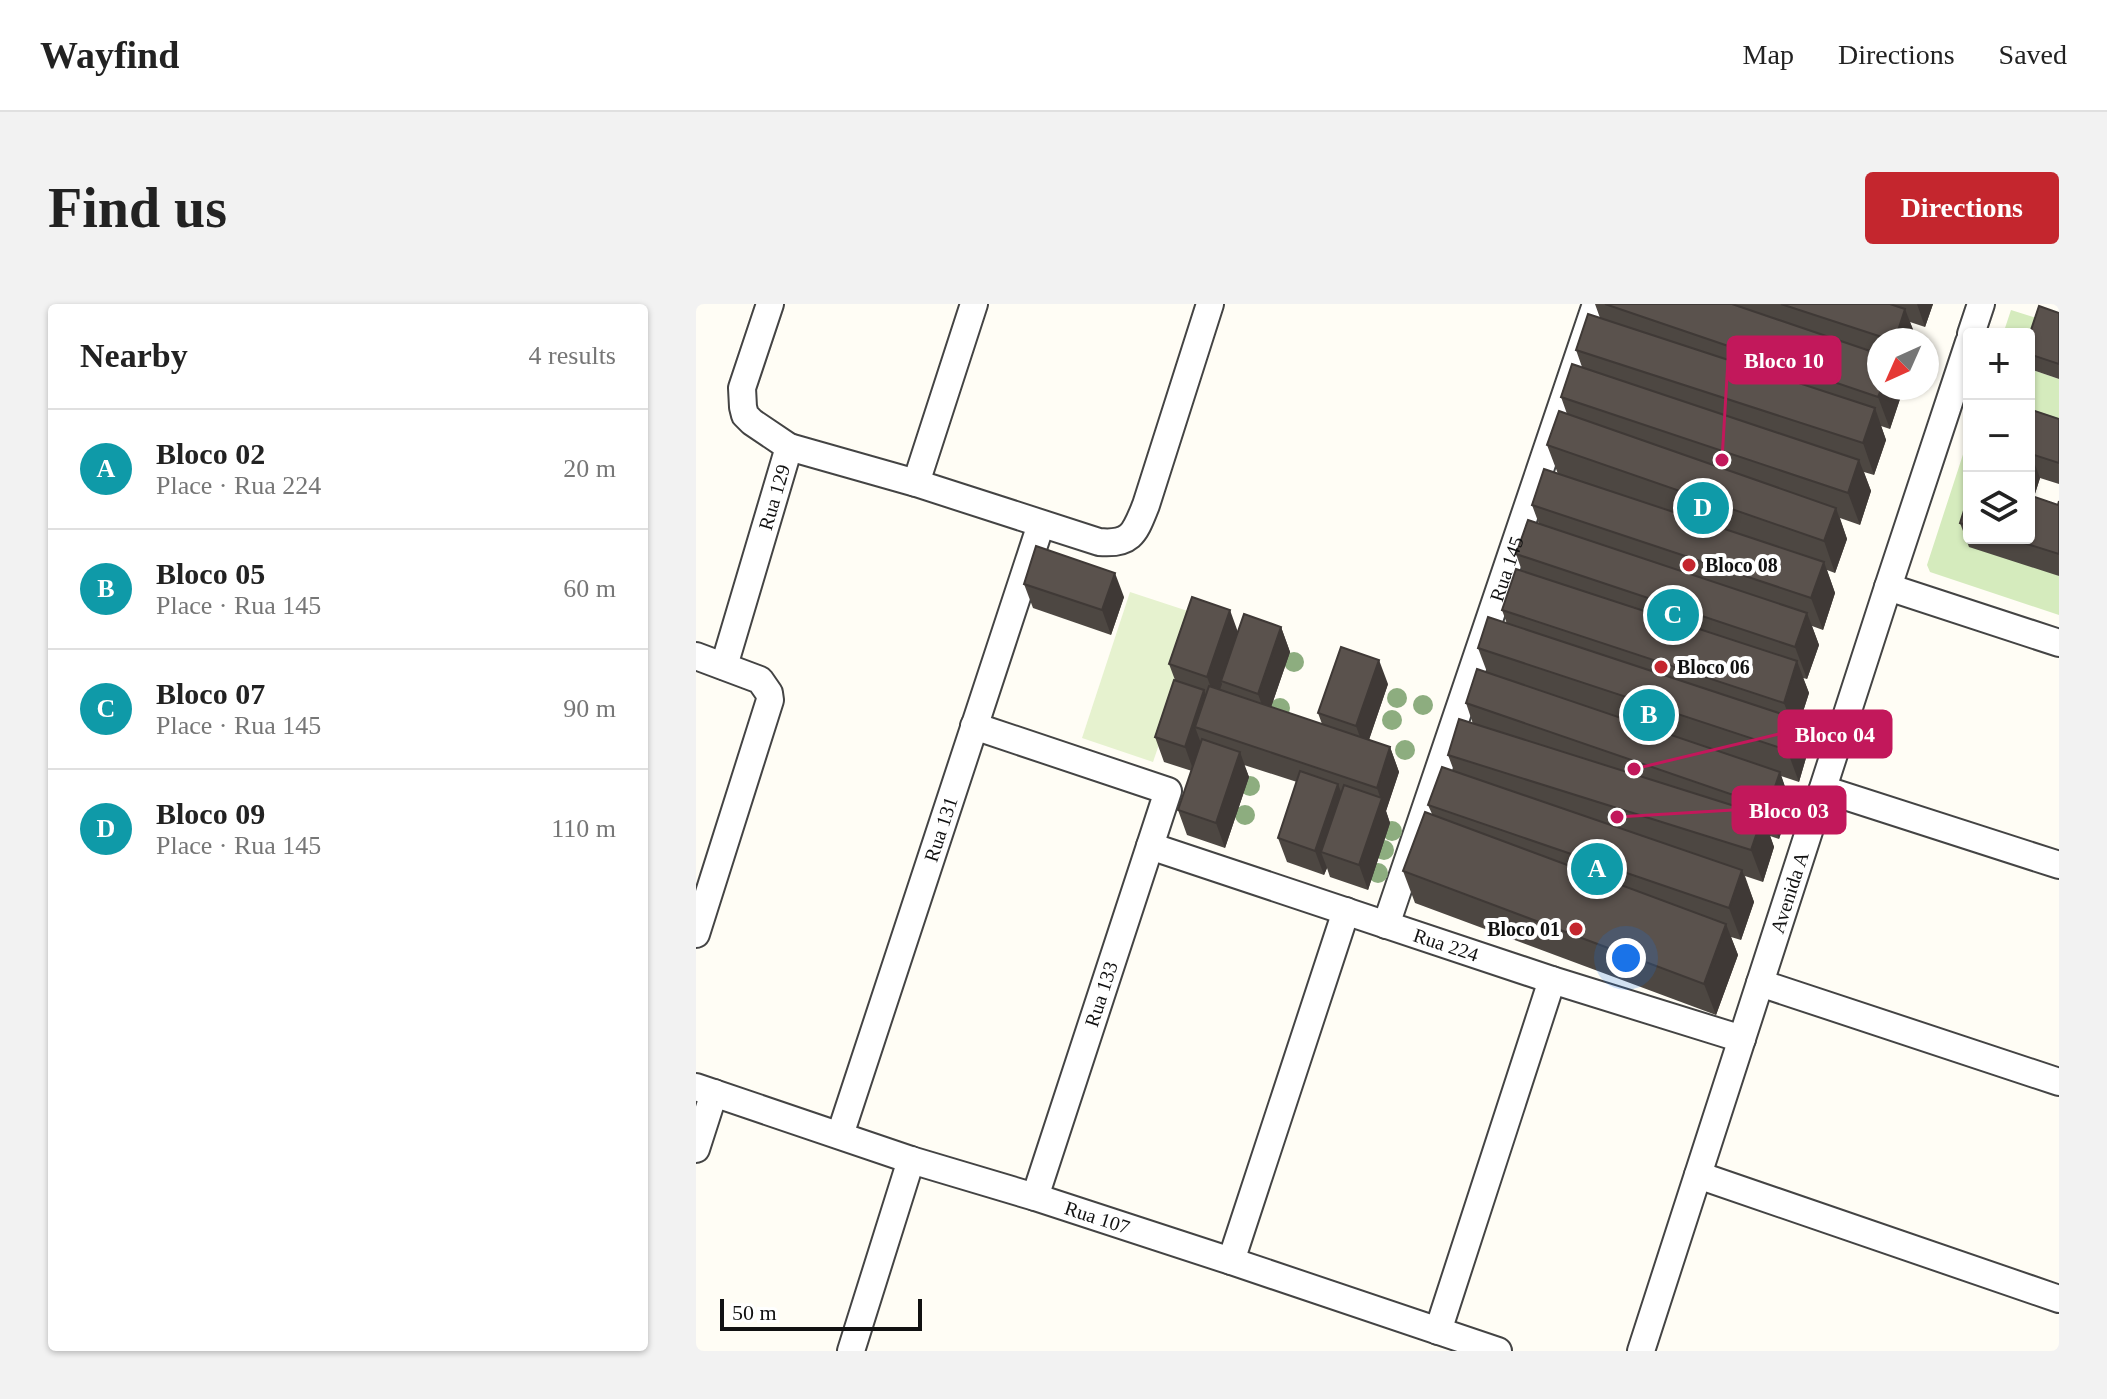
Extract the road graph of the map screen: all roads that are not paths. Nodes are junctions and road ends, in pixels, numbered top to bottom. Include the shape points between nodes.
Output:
1 (770, 304) edge
2 (974, 304) edge
3 (1210, 304) edge
4 (1596, 304) edge
5 (1981, 304) edge
6 (1973, 328) edge
7 (1961, 394) edge
8 (789, 447) junction
9 (916, 483) junction
10 (1041, 524) junction
11 (1888, 587) junction
12 (2059, 643) edge
13 (696, 656) edge
14 (724, 666) junction
15 (974, 726) junction
16 (1823, 789) junction
17 (1150, 846) junction
18 (2059, 865) edge
19 (706, 874) edge
20 (1346, 911) junction
21 (1386, 925) junction
22 (696, 934) edge
23 (1552, 980) junction
24 (1760, 983) junction
25 (1742, 1039) junction
26 (2059, 1082) edge
27 (705, 1090) edge
28 (840, 1135) junction
29 (696, 1149) edge
30 (911, 1160) junction
31 (1698, 1175) junction
32 (1035, 1197) junction
33 (1231, 1261) junction
34 (2059, 1299) edge
35 (1438, 1331) junction
36 (851, 1351) edge
37 (1498, 1351) edge
38 (1641, 1351) edge

1 - 8 street, Rua 129 via 742,388 743,407 752,422
2 - 9 street
3 - 10 street via 1135,530 1114,544
4 - 21 street, Rua 145
5 - 6 street
7 - 11 street, Avenida A
8 - 9 street
8 - 14 street, Rua 129
9 - 10 street
10 - 15 street, Rua 131
11 - 12 street
11 - 16 street, Avenida A
13 - 14 street
14 - 19 street via 760,680 770,700
15 - 17 street, Rua 133 via 1168,791
15 - 28 street, Rua 131
16 - 18 street
16 - 24 street, Avenida A
17 - 20 street, Rua 224
17 - 32 street, Rua 133
19 - 22 street
20 - 21 street, Rua 224
20 - 33 street
21 - 23 street, Rua 224
23 - 25 street, Rua 224
23 - 35 street
24 - 25 street, Avenida A
24 - 26 street
25 - 31 street, Avenida A
27 - 28 street, Rua 107
27 - 29 street
28 - 30 street, Rua 107
30 - 32 street, Rua 107
30 - 36 street
31 - 34 street
31 - 38 street, Avenida A
32 - 33 street, Rua 107
33 - 35 street, Rua 107
35 - 37 street, Rua 107

